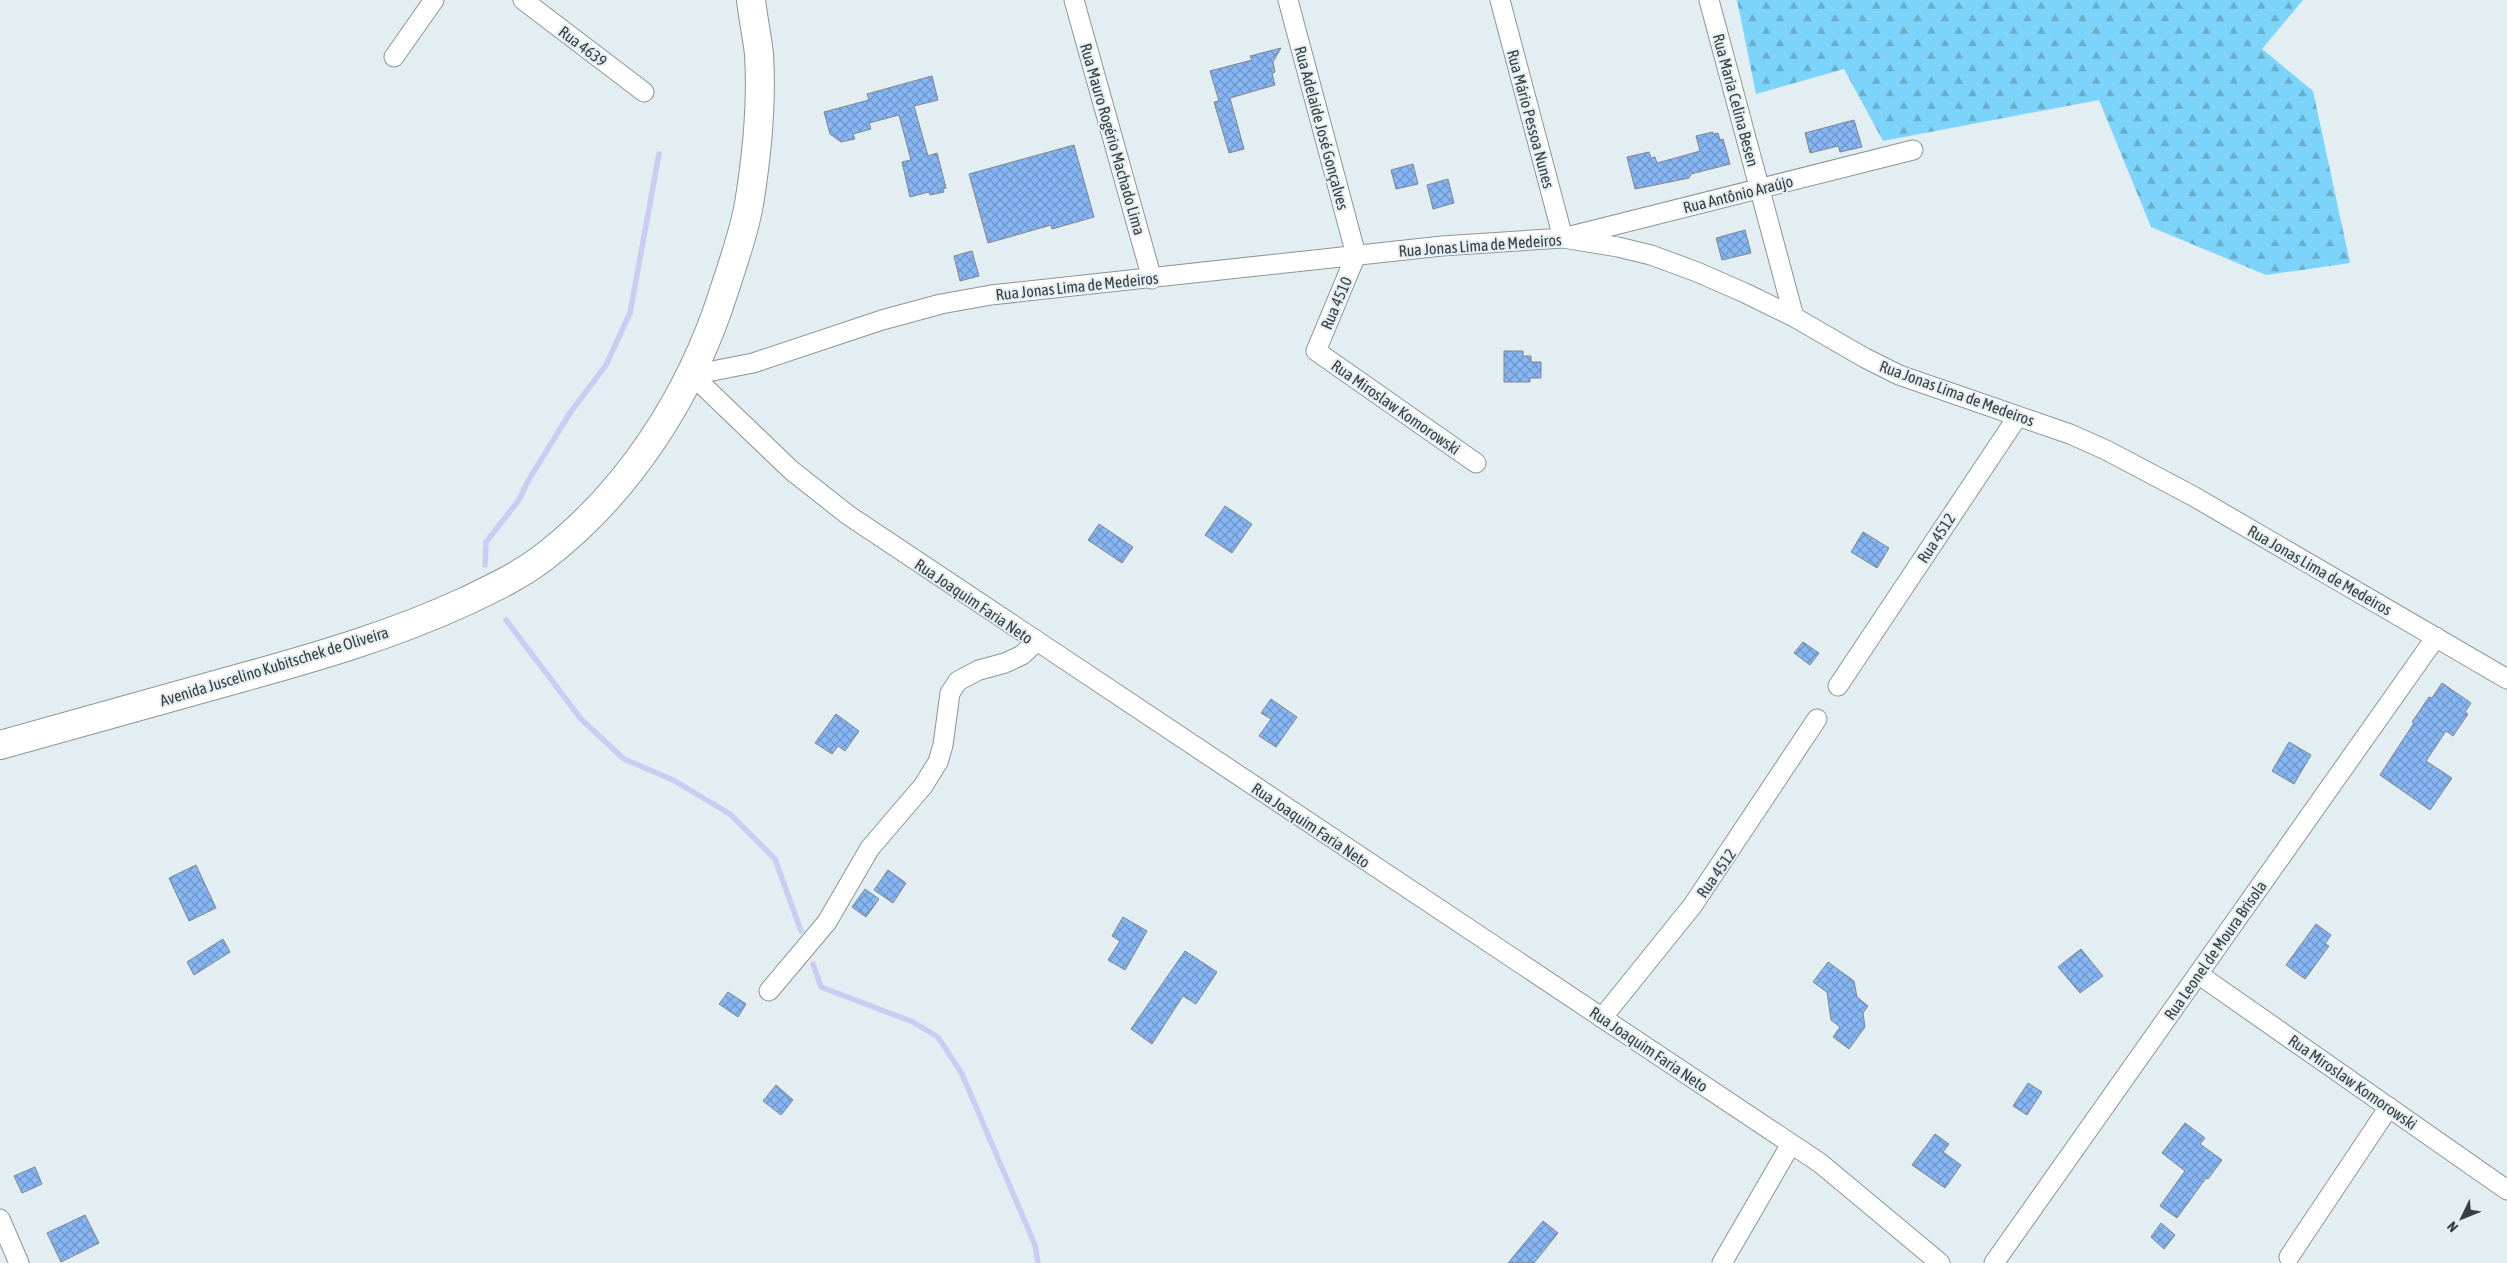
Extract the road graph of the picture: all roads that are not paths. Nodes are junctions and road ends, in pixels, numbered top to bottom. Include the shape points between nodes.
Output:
1 (434, 0) edge
2 (523, 0) edge
3 (751, 0) edge
4 (1074, 0) edge
5 (1288, 0) edge
6 (1500, 0) edge
7 (1709, 0) edge
8 (394, 58) dead end
9 (644, 92) dead end
10 (1913, 150) dead end
11 (1760, 189) junction
12 (1563, 238) junction
13 (1356, 255) junction
14 (1152, 279) junction
15 (1794, 316) junction
16 (1316, 351) joint
17 (692, 375) junction
18 (2018, 416) junction
19 (1476, 463) dead end
20 (2436, 637) junction
21 (1036, 642) junction
22 (2507, 679) edge
23 (1838, 686) dead end
24 (1817, 719) dead end
25 (0, 745) edge
26 (2198, 974) junction
27 (770, 991) dead end
28 (1602, 1018) junction
29 (2389, 1107) junction
30 (1791, 1144) junction
31 (2507, 1190) edge
32 (0, 1219) edge
33 (2289, 1257) dead end
34 (19, 1263) edge
35 (1722, 1263) edge
36 (1940, 1263) edge
37 (1994, 1263) edge

1 - 8 street
2 - 9 street, Rua 4639
3 - 17 main road, Avenida Juscelino Kubitschek de Oliveira via 759,54 758,130 749,206 711,331
4 - 14 street, Rua Mauro Rogério Machado Lima
5 - 13 street, Rua Adelaide José Gonçalves
6 - 12 street, Rua Mário Pessoa Nunes
7 - 11 street, Rua Maria Celina Besen
10 - 11 street, Rua Antônio Araújo
11 - 12 street, Rua Antônio Araújo
11 - 15 street, Rua Maria Celina Besen
12 - 13 street, Rua Jonas Lima de Medeiros
12 - 15 street, Rua Jonas Lima de Medeiros via 1651,255
13 - 14 street, Rua Jonas Lima de Medeiros
13 - 16 street, Rua 4510
14 - 17 street, Rua Jonas Lima de Medeiros via 991,295 941,304 754,363
15 - 18 street, Rua Jonas Lima de Medeiros via 1900,375
16 - 19 street, Rua Miroslaw Komorowski
17 - 21 street, Rua Joaquim Faria Neto via 791,470 848,515
17 - 25 main road, Avenida Juscelino Kubitschek de Oliveira via 656,435 612,492 576,530 539,561 498,586 441,613 314,658
18 - 20 street, Rua Jonas Lima de Medeiros via 2070,434 2146,470
18 - 23 street, Rua 4512
20 - 22 street, Rua Jonas Lima de Medeiros
20 - 26 street, Rua Leonel de Moura Brisola
21 - 27 street via 1022,655 958,681 950,693 938,762 923,786 870,848 827,922
21 - 28 street, Rua Joaquim Faria Neto
24 - 28 street, Rua 4512 via 1694,905
26 - 29 street, Rua Miroslaw Komorowski
26 - 37 street, Rua Leonel de Moura Brisola
28 - 30 street, Rua Joaquim Faria Neto
29 - 31 street, Rua Miroslaw Komorowski
29 - 33 street
30 - 35 street
30 - 36 street, Rua Joaquim Faria Neto via 1820,1163
32 - 34 street

